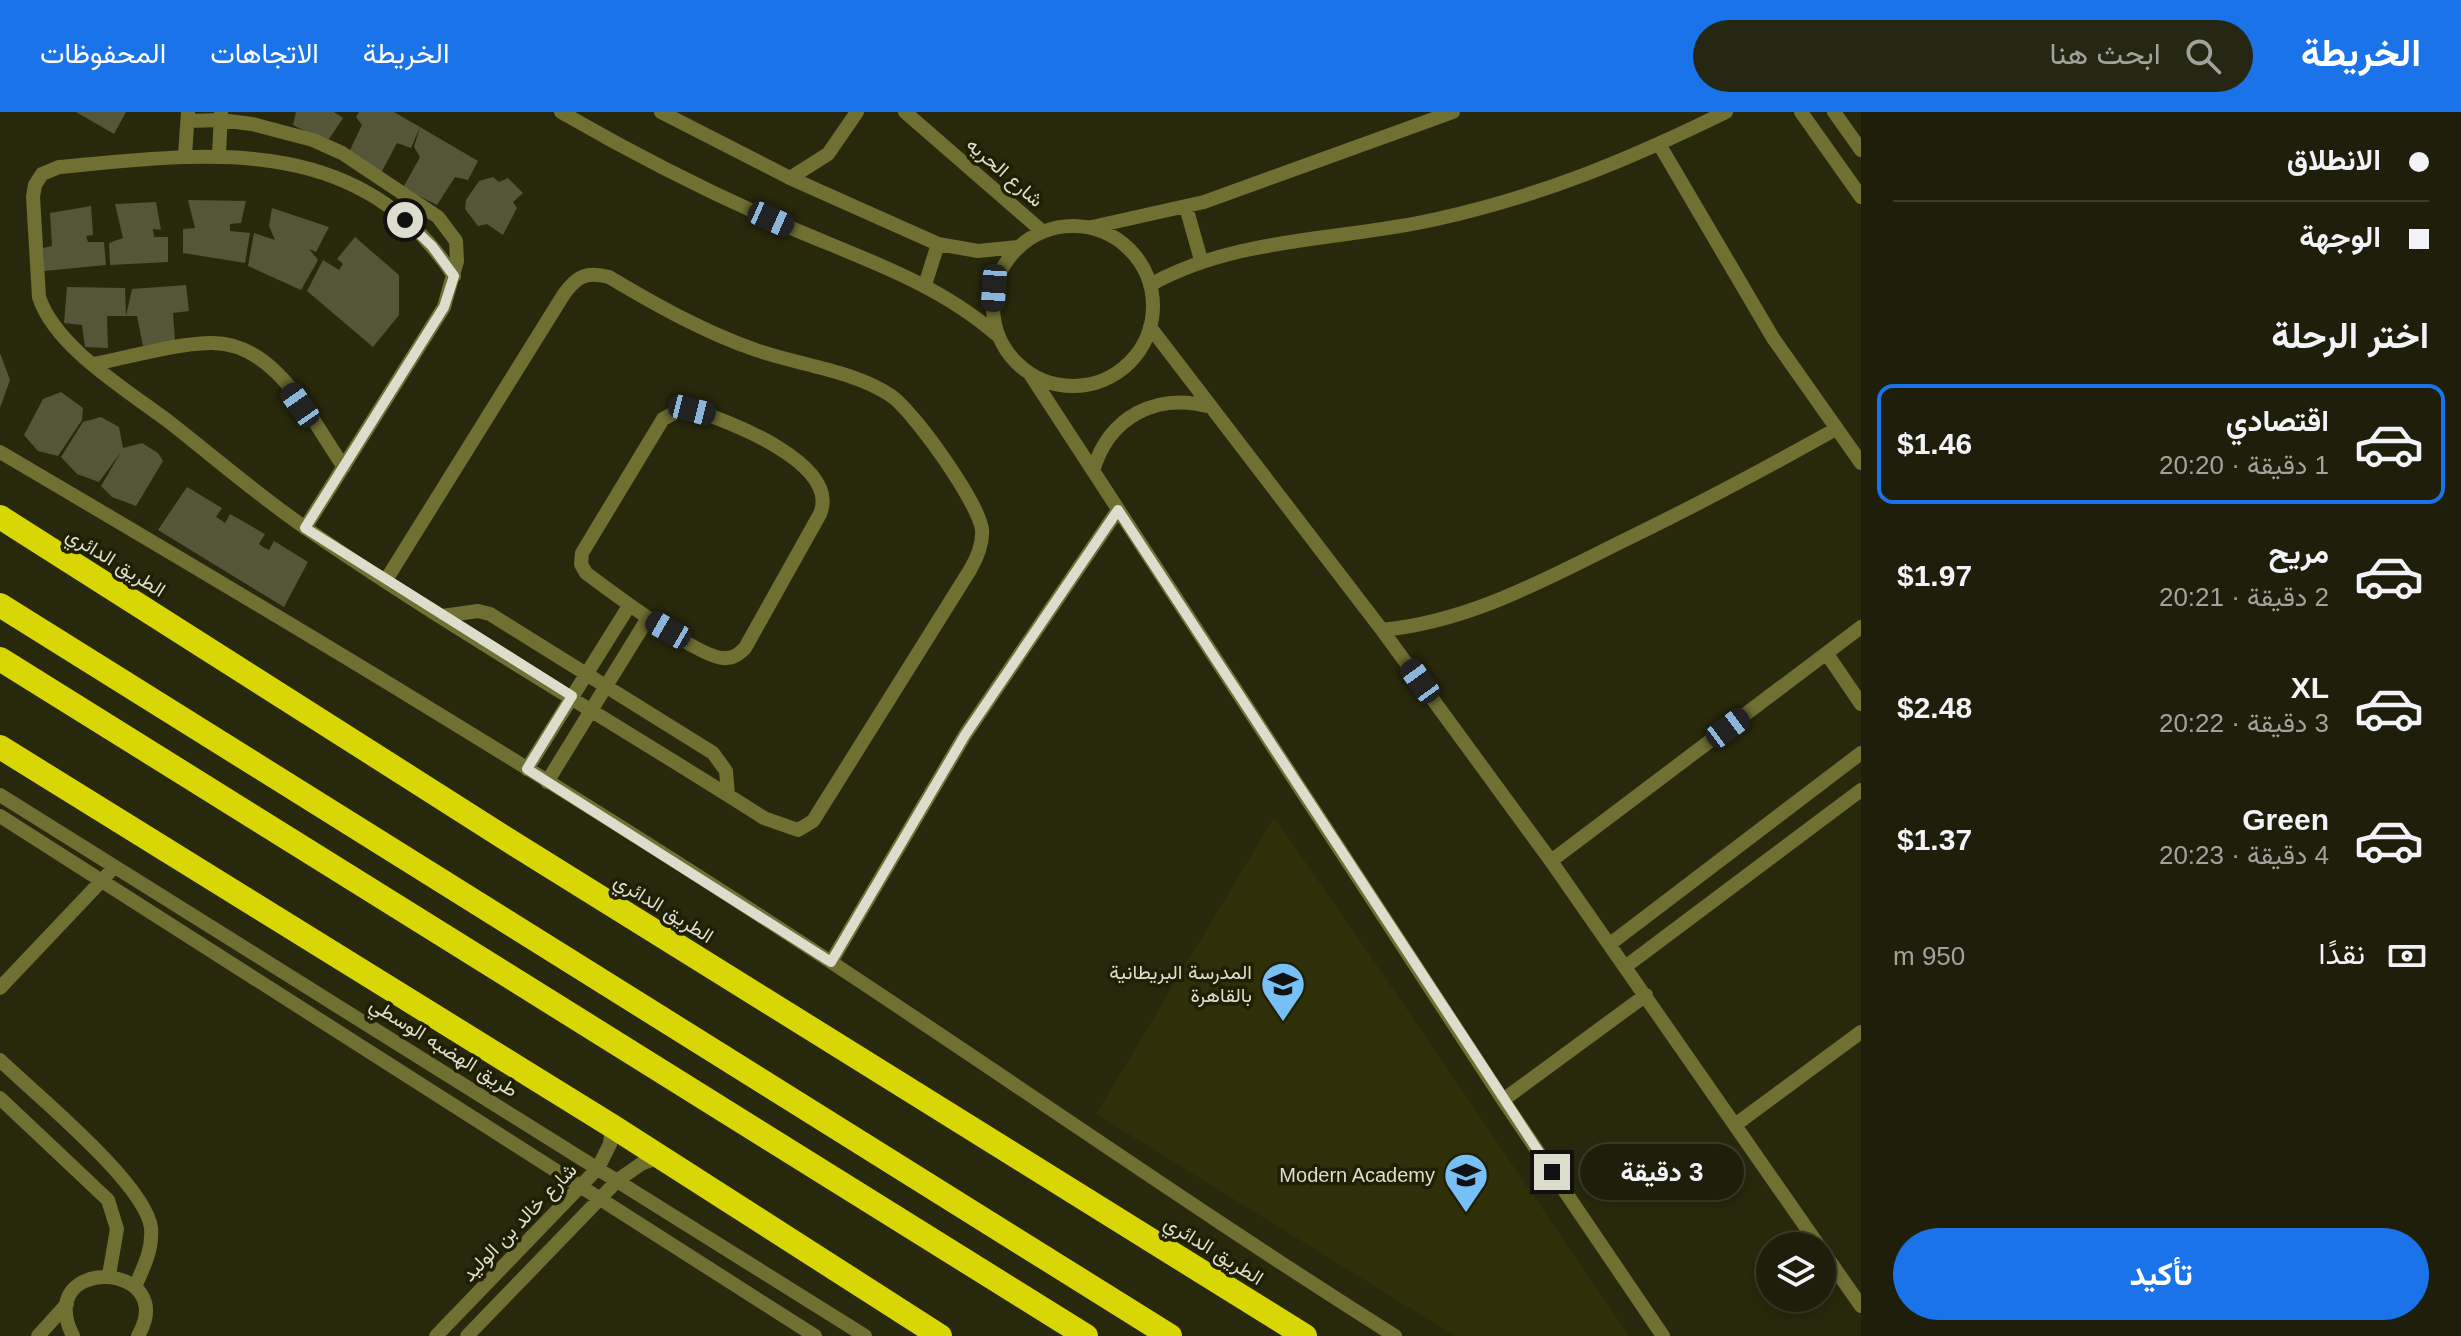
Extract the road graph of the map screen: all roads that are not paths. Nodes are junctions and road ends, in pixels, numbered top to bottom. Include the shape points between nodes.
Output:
1 (561, 112) edge
2 (661, 112) edge
3 (857, 112) edge
4 (905, 112) edge
5 (1453, 112) edge
6 (1726, 112) edge
7 (1801, 112) edge
8 (1834, 112) edge
9 (221, 116) edge
10 (188, 117) edge
11 (1659, 144) junction
12 (1861, 150) edge
13 (185, 155) junction
14 (219, 155) junction
15 (370, 168) junction
16 (790, 178) junction
17 (357, 189) junction
18 (1861, 197) edge
19 (1186, 207) junction
20 (1087, 228) junction
21 (1043, 232) junction
22 (938, 244) junction
23 (1018, 247) junction
24 (1201, 260) junction
25 (454, 276) junction
26 (925, 285) junction
27 (1150, 285) junction
28 (1150, 327) junction
29 (998, 336) junction
30 (94, 364) junction
31 (1030, 374) junction
32 (1211, 407) junction
33 (1836, 429) junction
34 (0, 452) edge
35 (1861, 463) edge
36 (344, 467) junction
37 (1093, 471) junction
38 (1118, 510) junction
39 (0, 517) edge
40 (305, 528) junction
41 (386, 580) junction
42 (0, 605) edge
43 (629, 606) junction
44 (442, 616) junction
45 (648, 618) junction
46 (1861, 627) edge
47 (1382, 630) junction
48 (1827, 654) junction
49 (0, 659) edge
50 (587, 671) junction
51 (607, 684) junction
52 (572, 696) junction
53 (1861, 704) edge
54 (592, 709) junction
55 (0, 747) edge
56 (1861, 753) edge
57 (527, 769) junction
58 (547, 782) junction
59 (1861, 790) edge
60 (0, 795) edge
61 (728, 795) junction
62 (0, 816) edge
63 (1551, 861) junction
64 (117, 865) junction
65 (103, 879) junction
66 (1610, 944) junction
67 (831, 962) junction
68 (1625, 967) junction
69 (0, 988) edge
70 (1646, 995) junction
71 (1861, 1032) edge
72 (0, 1060) edge
73 (0, 1098) edge
74 (1503, 1100) junction
75 (1735, 1125) junction
76 (612, 1126) junction
77 (659, 1157) junction
78 (598, 1168) junction
79 (618, 1180) junction
80 (581, 1186) junction
81 (600, 1198) junction
82 (1810, 1232) edge
83 (1836, 1270) edge
84 (109, 1275) junction
85 (135, 1287) junction
86 (67, 1304) junction
87 (1861, 1306) edge
88 (38, 1336) edge
89 (73, 1336) edge
90 (138, 1336) edge
91 (436, 1336) edge
92 (467, 1336) edge
93 (815, 1336) edge
94 (865, 1336) edge
95 (940, 1336) edge
96 (1086, 1336) edge
97 (1170, 1336) edge
98 (1305, 1336) edge
99 (1395, 1336) edge
100 (1663, 1336) edge

1 - 26 street via 705,188
2 - 16 street
3 - 16 street via 828,154
4 - 21 street, شارع الحريه
5 - 19 street
6 - 11 street
7 - 18 street
8 - 12 street
9 - 10 street
9 - 14 street
9 - 15 street via 313,140
10 - 13 street
11 - 24 street via 1595,173 1467,212
11 - 33 street via 1773,338
13 - 14 street
13 - 30 street via 53,168 35,185 39,297 61,334
14 - 17 street via 276,160
15 - 17 street
15 - 25 street via 446,223 458,250
16 - 22 street
17 - 25 street via 419,232
19 - 20 street
19 - 24 street
20 - 21 street
20 - 27 street via 1127,247
21 - 23 street
22 - 23 street via 978,251
22 - 26 street
23 - 29 street via 994,288 992,313
24 - 27 street
25 - 36 street via 444,307
26 - 29 street
27 - 28 street
28 - 31 street via 1132,359 1102,381 1053,384
28 - 32 street
29 - 31 street
30 - 36 street via 209,343 247,351 278,374
30 - 40 street
31 - 37 street
32 - 37 street via 1181,401 1137,411 1113,430
32 - 47 street
33 - 35 street
33 - 47 street via 1719,494 1511,596 1439,620
34 - 57 street via 356,661
36 - 40 street
37 - 38 street
38 - 67 street via 965,735
38 - 74 street
39 - 98 highway, الطريق الدائري
40 - 41 street
41 - 44 street
41 - 61 street via 564,294 586,273 609,277 727,339 892,396 913,417 979,518 978,557 808,825 798,830 782,827
42 - 97 highway
43 - 45 street
43 - 45 street via 586,573 580,559 669,415 692,410 738,425 781,449 817,482 824,497 820,514 740,653 714,657
43 - 50 street
44 - 50 street via 490,614
44 - 52 street
45 - 51 street
46 - 48 street
47 - 63 street
48 - 53 street
48 - 63 street
49 - 96 highway
50 - 51 street
50 - 52 street
51 - 54 street
51 - 61 street via 713,753 726,771
52 - 54 street
52 - 57 street
54 - 58 street
54 - 61 street
55 - 76 highway
56 - 66 street
57 - 58 street
58 - 67 street
59 - 68 street
60 - 64 street, طريق الهضبه الوسطي
62 - 65 street, طريق الهضبه الوسطي
63 - 66 street
64 - 65 street
64 - 78 street, طريق الهضبه الوسطي
65 - 69 street
65 - 80 street, طريق الهضبه الوسطي
66 - 68 street
67 - 99 street
68 - 70 street
70 - 74 street
70 - 75 street
71 - 75 street
72 - 85 street via 143,1204 151,1240
73 - 84 street via 108,1200 117,1229
74 - 100 street
75 - 82 street
76 - 77 highway
76 - 78 street, شارع خالد بن الوليد
77 - 79 street, شارع خالد بن الوليد
77 - 95 highway
78 - 79 street, طريق الهضبه الوسطي
78 - 80 street, شارع خالد بن الوليد
79 - 81 street, شارع خالد بن الوليد
79 - 94 street, طريق الهضبه الوسطي
80 - 81 street, طريق الهضبه الوسطي
80 - 91 street, شارع خالد بن الوليد
81 - 92 street, شارع خالد بن الوليد
81 - 93 street, طريق الهضبه الوسطي
83 - 87 street
84 - 85 street
84 - 86 street via 83,1282
85 - 90 street via 145,1314
86 - 88 street
86 - 89 street

